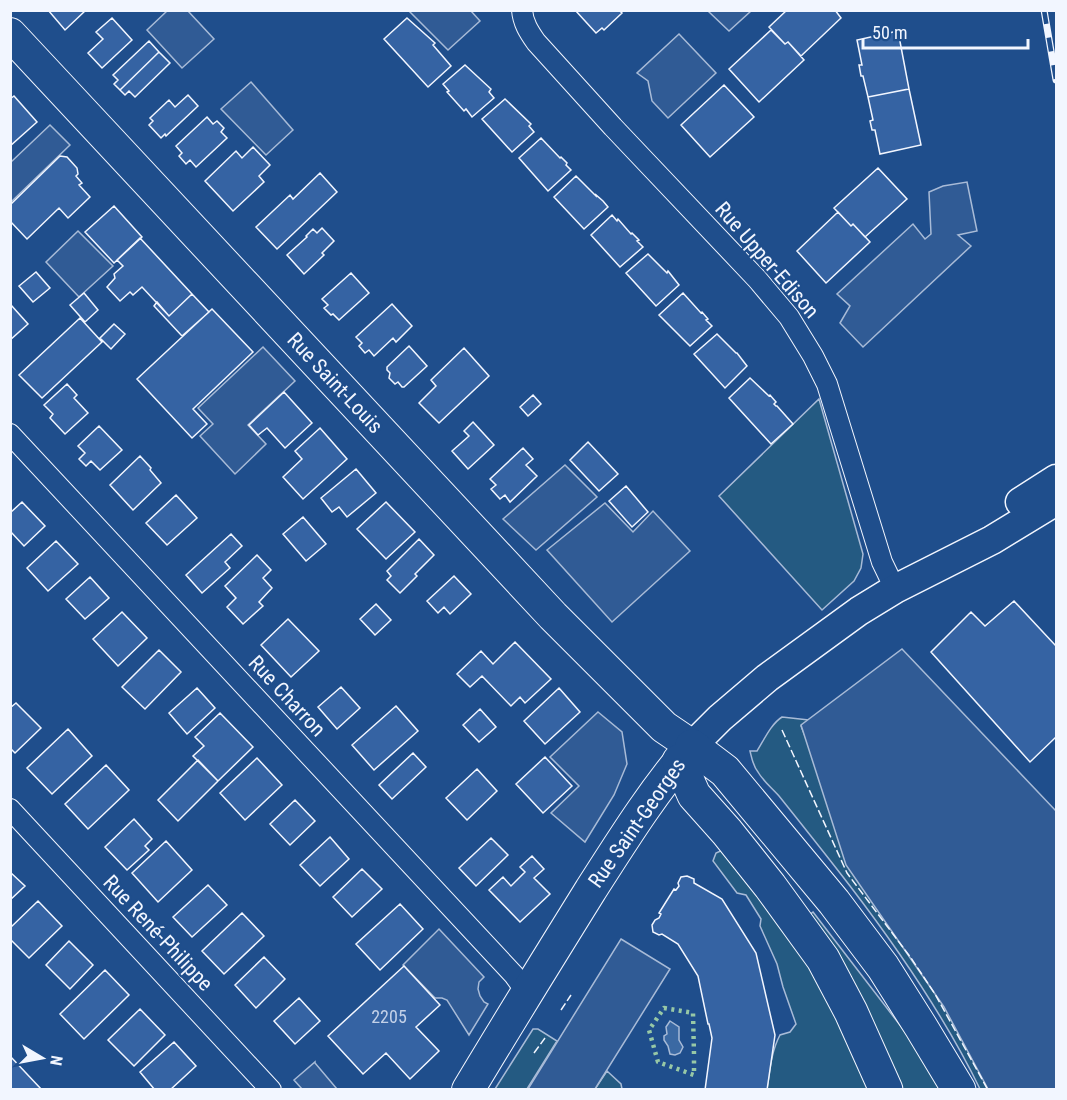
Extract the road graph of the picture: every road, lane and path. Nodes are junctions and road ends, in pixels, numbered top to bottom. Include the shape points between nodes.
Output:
1 (522, 10) edge
2 (10, 34) edge
3 (10, 434) edge
4 (1056, 479) edge
5 (1056, 501) edge
6 (895, 589) junction
7 (686, 753) junction
8 (10, 809) edge
9 (527, 993) junction
10 (271, 1089) edge
11 (468, 1089) edge
12 (886, 1089) edge
13 (959, 1089) edge

1 - 6 street, Rue Upper-Edison via 536,42 789,317 827,384 882,562
2 - 7 main road, Rue Saint-Louis via 553,616
3 - 9 street, Rue Charron
4 - 6 street, Rue Saint-Georges via 984,524
5 - 6 street, Rue Saint-Georges via 993,540
6 - 7 street, Rue Saint-Georges via 767,678
7 - 9 main road, Rue Saint-Georges via 638,815
7 - 12 highway via 694,795 770,886 823,959
7 - 13 highway via 725,771 840,909 896,988
8 - 10 street, Rue René-Philippe
9 - 11 main road, Rue Saint-Georges

